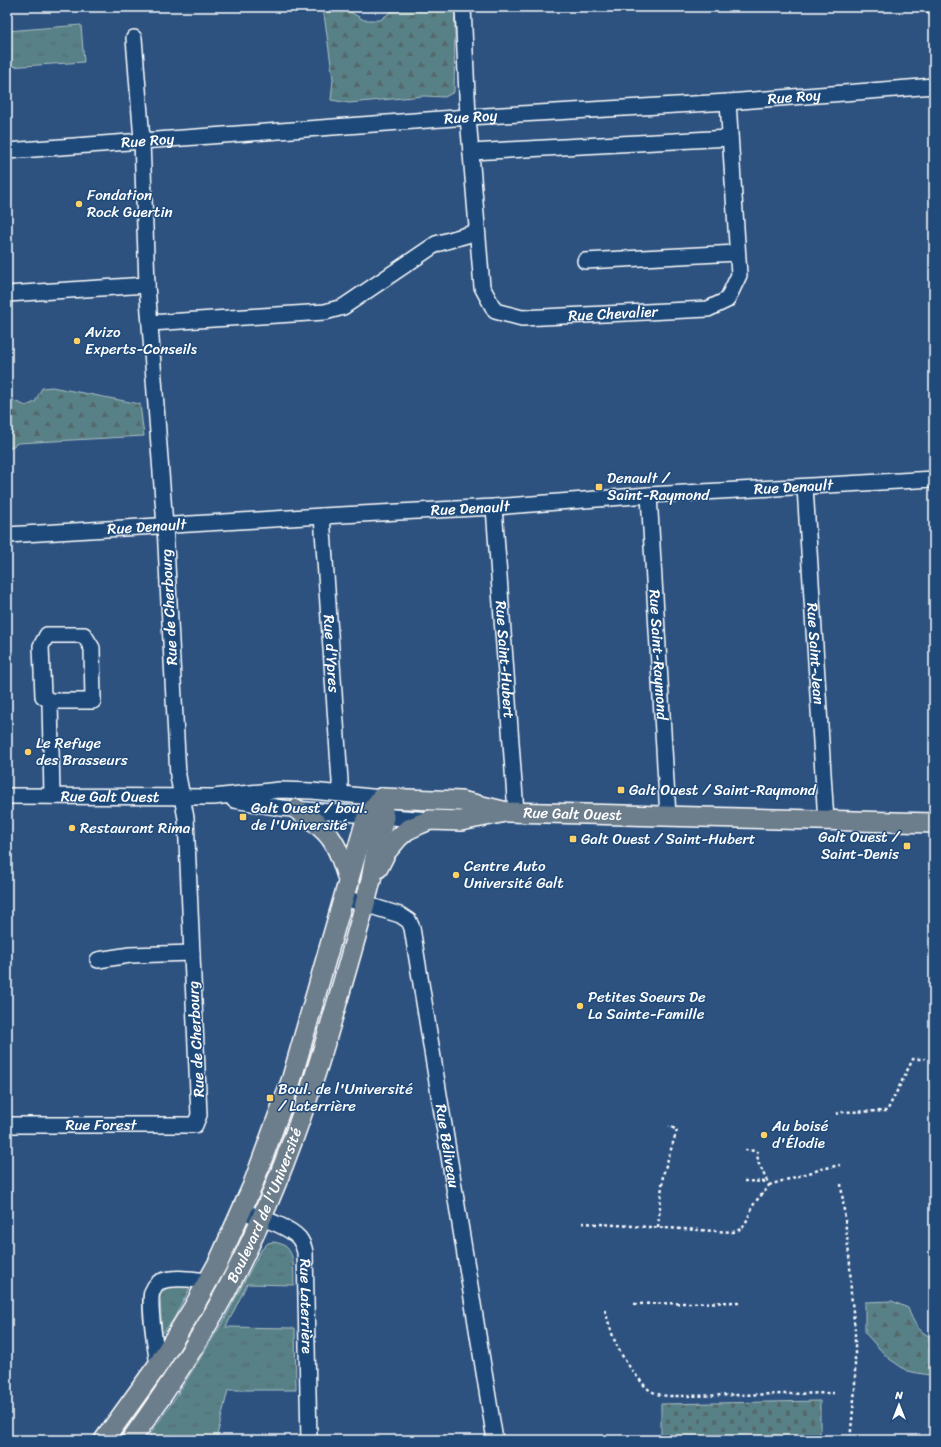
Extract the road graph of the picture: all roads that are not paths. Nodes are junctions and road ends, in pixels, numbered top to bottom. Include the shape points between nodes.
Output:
1 (463, 7) edge
2 (134, 38) dead end
3 (934, 86) edge
4 (728, 102) junction
5 (468, 117) junction
6 (730, 138) junction
7 (142, 140) junction
8 (7, 151) edge
9 (471, 152) junction
10 (477, 232) junction
11 (737, 254) junction
12 (585, 261) dead end
13 (147, 285) junction
14 (7, 294) edge
15 (150, 323) junction
16 (934, 479) edge
17 (805, 487) junction
18 (649, 495) junction
19 (494, 507) junction
20 (322, 516) junction
21 (165, 526) junction
22 (7, 535) edge
23 (50, 701) junction
24 (340, 793) junction
25 (7, 796) edge
26 (52, 796) junction
27 (182, 797) junction
28 (213, 797) junction
29 (381, 798) junction
30 (296, 809) junction
31 (512, 812) junction
32 (376, 816) junction
33 (668, 816) junction
34 (430, 820) junction
35 (826, 821) junction
36 (934, 823) edge
37 (372, 880) junction
38 (347, 891) junction
39 (365, 904) junction
40 (192, 953) junction
41 (98, 960) dead end
42 (7, 1125) edge
43 (195, 1125) joint
44 (242, 1210) junction
45 (262, 1218) junction
46 (208, 1281) junction
47 (158, 1365) junction
48 (104, 1440) edge
49 (131, 1440) edge
50 (309, 1440) edge
51 (495, 1440) edge

1 - 5 street, Rue Chevalier
2 - 7 street, Rue de Cherbourg
3 - 4 street, Rue Roy
4 - 5 street, Rue Roy
4 - 6 street, Rue Chevalier
5 - 7 street, Rue Roy
5 - 9 street, Rue Chevalier
6 - 9 street
6 - 11 street, Rue Chevalier
7 - 8 street, Rue Roy
7 - 13 street, Rue de Cherbourg
9 - 10 street, Rue Chevalier
10 - 11 street, Rue Chevalier via 482,287 495,311 522,318 708,309 727,300 739,275
10 - 15 street via 436,244 343,307 325,312
11 - 12 street
13 - 14 street
13 - 15 street, Rue de Cherbourg
15 - 21 street, Rue de Cherbourg
16 - 17 street, Rue Denault
17 - 18 street, Rue Denault
17 - 35 street, Rue Saint-Jean
18 - 19 street, Rue Denault
18 - 33 street, Rue Saint-Raymond
19 - 20 street, Rue Denault
19 - 31 street, Rue Saint-Hubert
20 - 21 street, Rue Denault
20 - 24 street, Rue d'Ypres
21 - 22 street, Rue Denault
21 - 27 street, Rue de Cherbourg via 178,776
23 - 23 street via 92,701 92,648 84,635 47,635 41,646 43,696
23 - 26 street
24 - 28 street, Rue Galt Ouest via 279,790
24 - 29 street, Rue Galt Ouest
25 - 26 street, Rue Galt Ouest
26 - 27 street, Rue Galt Ouest
27 - 28 street, Rue Galt Ouest
27 - 40 street, Rue de Cherbourg via 186,818
28 - 30 street, Rue Galt Ouest
29 - 31 main road, Rue Galt Ouest via 461,801
29 - 32 main road
30 - 32 street, Rue Galt Ouest
30 - 38 main road via 326,830 335,842 341,855
31 - 33 main road, Rue Galt Ouest
31 - 34 main road via 461,821
32 - 34 street, Rue Galt Ouest
32 - 37 main road via 376,852
32 - 38 main road, Boulevard de l'Université
33 - 35 main road, Rue Galt Ouest
34 - 37 main road via 408,830 398,838 386,852
35 - 36 main road, Rue Galt Ouest
37 - 39 main road, Boulevard de l'Université
38 - 39 street, Rue Béliveau
38 - 44 main road, Boulevard de l'Université via 291,1081 262,1164
39 - 45 main road, Boulevard de l'Université via 310,1094
39 - 51 street, Rue Béliveau via 400,915 409,921 412,928
40 - 41 street via 130,955
40 - 43 street, Rue de Cherbourg via 200,1115
42 - 43 street, Rue Forest
44 - 45 street, Rue Laterrière
44 - 46 main road, Boulevard de l'Université
45 - 49 main road, Boulevard de l'Université via 236,1274 210,1321
45 - 50 street, Rue Laterrière via 298,1237 305,1252
46 - 47 main road, Boulevard de l'Université
46 - 47 street, Boulevard de l'Université via 172,1279 161,1281 155,1286 151,1304
47 - 48 main road, Boulevard de l'Université

